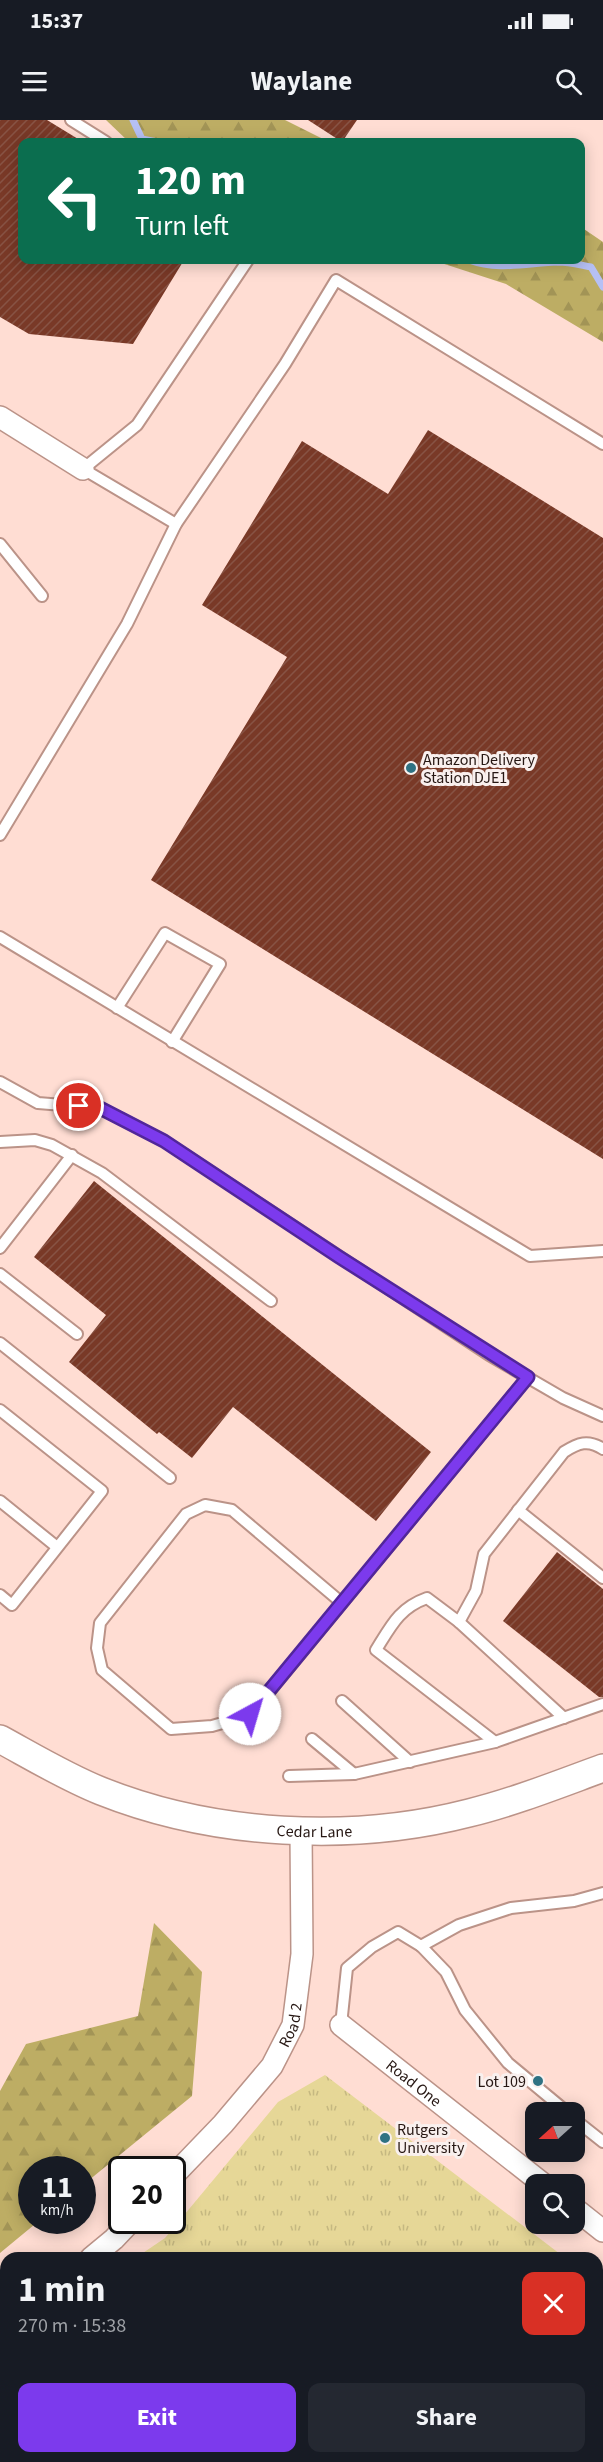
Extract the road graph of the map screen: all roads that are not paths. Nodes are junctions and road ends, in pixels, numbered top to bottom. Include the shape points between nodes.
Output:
1 (71, 120) edge
2 (100, 138) edge
3 (245, 264) edge
4 (0, 417) edge
5 (603, 444) edge
6 (83, 469) junction
7 (176, 524) junction
8 (0, 544) edge
9 (42, 596) dead end
10 (0, 835) edge
11 (0, 937) edge
12 (117, 1008) junction
13 (172, 1042) junction
14 (0, 1082) edge
15 (0, 1142) edge
16 (72, 1155) junction
17 (0, 1248) edge
18 (603, 1251) edge
19 (0, 1274) edge
20 (271, 1301) dead end
21 (77, 1334) dead end
22 (0, 1343) edge
23 (528, 1377) junction
24 (0, 1410) edge
25 (603, 1416) edge
26 (603, 1449) edge
27 (170, 1478) dead end
28 (0, 1501) edge
29 (518, 1510) junction
30 (57, 1547) junction
31 (603, 1578) edge
32 (0, 1595) edge
33 (342, 1603) junction
34 (459, 1622) junction
35 (342, 1701) dead end
36 (603, 1704) edge
37 (564, 1718) junction
38 (0, 1739) edge
39 (312, 1739) dead end
40 (495, 1743) junction
41 (410, 1762) junction
42 (603, 1768) edge
43 (354, 1774) junction
44 (290, 1776) dead end
45 (301, 1831) junction
46 (603, 1893) edge
47 (421, 1946) junction
48 (341, 2025) joint
49 (555, 2102) edge
50 (585, 2127) edge
51 (603, 2142) edge
52 (186, 2162) edge
53 (530, 2174) edge
54 (585, 2217) edge
55 (603, 2231) edge
56 (119, 2234) edge
57 (98, 2252) edge

1 - 2 lane
3 - 6 lane via 137,425
4 - 6 street
5 - 7 lane via 336,280 285,364
6 - 7 lane
7 - 10 lane via 127,624
8 - 9 lane
11 - 12 lane
12 - 13 lane
12 - 13 lane via 165,933 220,964
13 - 18 lane via 530,1256
14 - 23 lane via 38,1103 100,1108 164,1141
15 - 16 lane via 35,1140
16 - 17 lane
16 - 20 lane via 102,1173
19 - 21 lane
22 - 27 lane
23 - 25 lane
23 - 33 lane
24 - 30 lane via 102,1491
26 - 29 lane via 595,1443 580,1442 564,1452
28 - 30 lane
29 - 31 lane
29 - 34 lane via 484,1554 476,1591
30 - 32 lane via 12,1605
33 - 33 lane via 250,1714 212,1726 171,1729 102,1670 97,1648 100,1623 186,1514 206,1505 232,1510
34 - 37 lane
34 - 40 lane via 427,1598 399,1614 376,1650
35 - 41 lane
36 - 37 lane
37 - 40 lane
38 - 45 street, Cedar Lane via 100,1790 144,1806 212,1822
39 - 43 lane
40 - 41 lane
41 - 43 lane
42 - 45 street, Cedar Lane via 470,1813 399,1827
43 - 44 lane
45 - 52 street, Road 2 via 302,1954 293,2025 272,2066
46 - 47 lane via 574,1901 512,1908 459,1925
47 - 48 lane via 398,1932 346,1968
47 - 49 lane via 446,1972 465,2010 508,2063
48 - 53 street, Road One
50 - 51 lane
54 - 55 street
56 - 57 street

